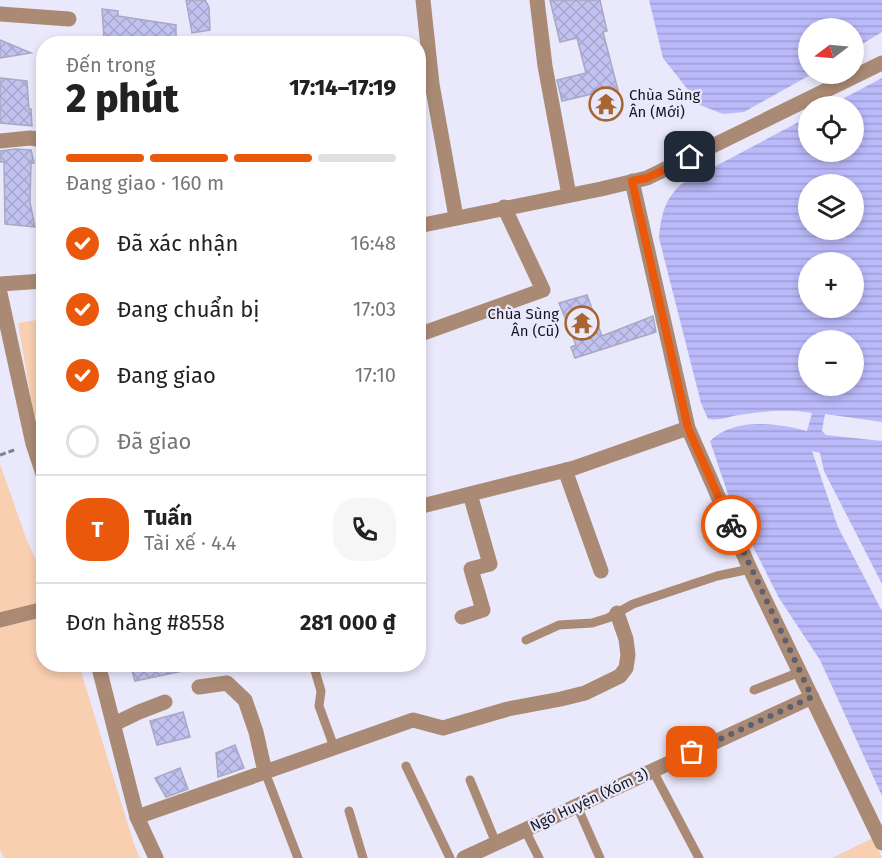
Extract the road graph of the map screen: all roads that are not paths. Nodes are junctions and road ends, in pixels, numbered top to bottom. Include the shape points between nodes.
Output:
1 (423, 0) edge
2 (537, 0) edge
3 (0, 14) edge
4 (69, 19) dead end
5 (882, 63) edge
6 (36, 139) edge
7 (0, 141) edge
8 (632, 181) junction
9 (569, 195) junction
10 (504, 207) junction
11 (456, 217) junction
12 (426, 223) edge
13 (36, 282) edge
14 (0, 284) edge
15 (0, 293) edge
16 (426, 332) edge
17 (688, 428) junction
18 (36, 453) edge
19 (565, 470) junction
20 (470, 494) junction
21 (426, 505) edge
22 (750, 569) junction
23 (601, 571) dead end
24 (36, 611) edge
25 (617, 613) junction
26 (462, 617) dead end
27 (0, 620) edge
28 (526, 640) dead end
29 (100, 672) edge
30 (315, 672) edge
31 (800, 672) junction
32 (199, 687) dead end
33 (754, 690) dead end
34 (812, 697) junction
35 (165, 702) dead end
36 (114, 724) junction
37 (334, 747) junction
38 (406, 766) dead end
39 (653, 771) junction
40 (265, 772) junction
41 (470, 780) dead end
42 (577, 806) junction
43 (349, 811) dead end
44 (137, 817) junction
45 (525, 830) junction
46 (496, 843) junction
47 (882, 843) edge
48 (156, 858) edge
49 (298, 858) edge
50 (363, 858) edge
51 (450, 858) edge
52 (464, 858) edge
53 (539, 858) edge
54 (600, 858) edge
55 (699, 858) edge

1 - 11 street via 432,84
2 - 9 street
3 - 4 street
5 - 8 street via 647,178
6 - 7 street
8 - 9 street
8 - 17 street
9 - 10 street
10 - 11 street
10 - 16 street via 543,290
11 - 12 street
13 - 14 street
15 - 18 street
17 - 19 street
17 - 22 street
19 - 20 street
19 - 23 street
20 - 21 street
20 - 26 street via 490,564 471,569 483,610
22 - 25 lane via 707,579
22 - 31 street
24 - 27 street
25 - 28 lane via 592,622 559,625
25 - 37 street via 626,639 626,668 620,676 585,693 442,728 413,720
29 - 36 street
30 - 37 lane via 321,691 319,706
31 - 33 lane
31 - 34 street
32 - 40 street via 227,683 245,700
34 - 39 street, Ngõ Huyện (Xóm 3)
34 - 47 street
35 - 36 street
36 - 44 street
37 - 40 street
38 - 51 lane
39 - 42 street, Ngõ Huyện (Xóm 3)
39 - 55 lane
40 - 44 street
40 - 49 lane
41 - 46 lane
42 - 45 street, Ngõ Huyện (Xóm 3)
42 - 54 lane
43 - 50 lane
44 - 48 street
45 - 46 street, Ngõ Huyện (Xóm 3)
45 - 53 lane
46 - 52 street, Ngõ Huyện (Xóm 3)

